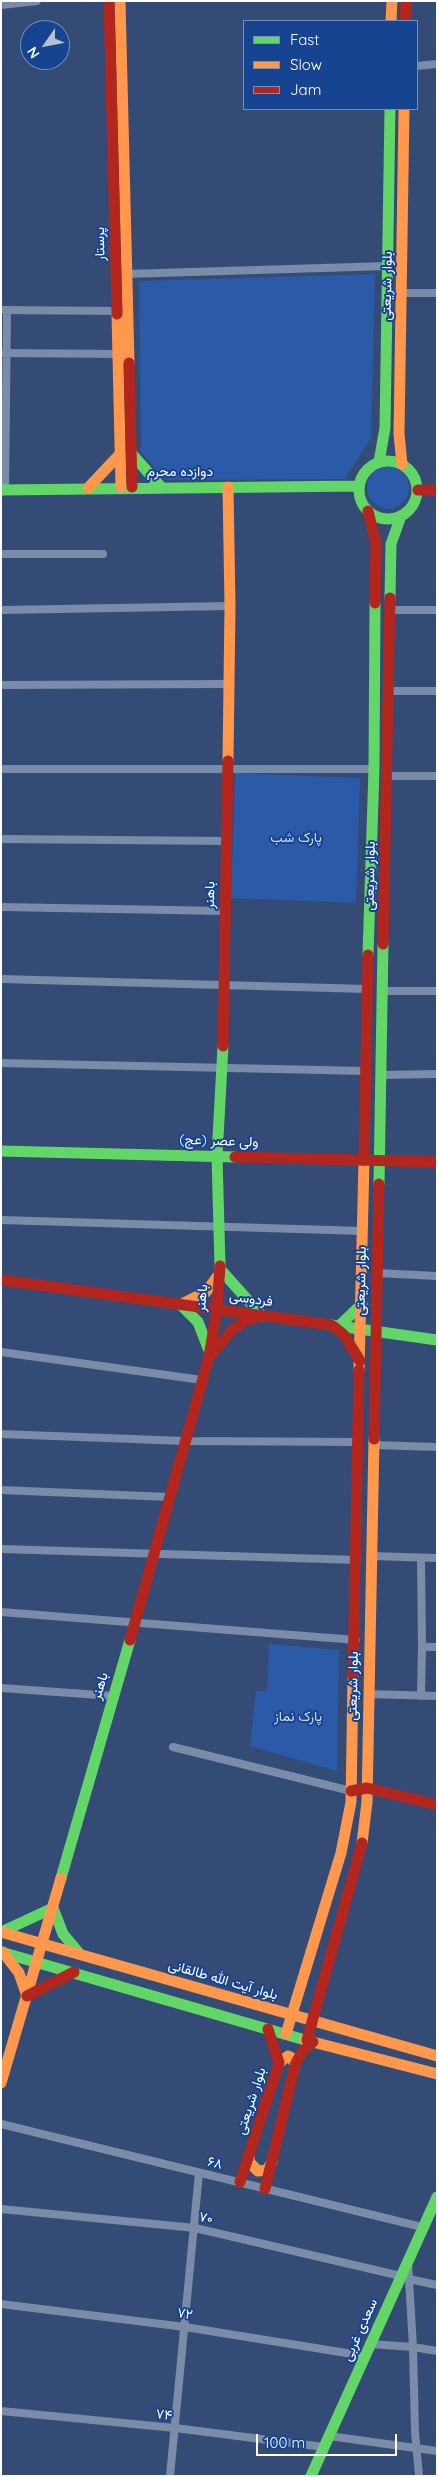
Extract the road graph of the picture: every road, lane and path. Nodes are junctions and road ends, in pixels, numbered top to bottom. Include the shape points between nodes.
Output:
1 (38, 1) edge
2 (109, 1) edge
3 (120, 1) edge
4 (392, 1) edge
5 (406, 1) edge
6 (1, 5) edge
7 (391, 20) edge
8 (406, 20) edge
9 (437, 64) edge
10 (418, 66) edge
11 (390, 110) edge
12 (404, 110) edge
13 (388, 266) junction
14 (126, 274) junction
15 (402, 293) junction
16 (437, 293) edge
17 (4, 310) edge
18 (117, 311) junction
19 (4, 353) edge
20 (118, 354) junction
21 (4, 404) edge
22 (4, 441) edge
23 (125, 454) junction
24 (379, 462) junction
25 (402, 464) junction
26 (359, 486) junction
27 (126, 487) junction
28 (161, 487) junction
29 (228, 487) junction
30 (88, 488) junction
31 (3, 490) edge
32 (418, 490) junction
33 (437, 490) edge
34 (368, 511) junction
35 (401, 516) junction
36 (1, 554) edge
37 (103, 554) dead end
38 (230, 606) junction
39 (1, 610) edge
40 (391, 610) junction
41 (437, 610) edge
42 (228, 684) junction
43 (1, 685) edge
44 (389, 691) junction
45 (437, 691) edge
46 (226, 768) junction
47 (1, 769) edge
48 (374, 769) junction
49 (387, 776) junction
50 (437, 776) edge
51 (1, 839) edge
52 (225, 841) junction
53 (1, 907) edge
54 (224, 911) junction
55 (1, 978) edge
56 (223, 983) junction
57 (367, 989) junction
58 (382, 991) junction
59 (437, 991) edge
60 (1, 1063) edge
61 (223, 1068) junction
62 (366, 1071) junction
63 (437, 1074) edge
64 (380, 1075) junction
65 (1, 1150) edge
66 (217, 1156) junction
67 (365, 1160) junction
68 (378, 1160) junction
69 (437, 1162) edge
70 (1, 1220) edge
71 (218, 1228) junction
72 (363, 1232) junction
73 (220, 1269) junction
74 (376, 1273) junction
75 (437, 1276) edge
76 (1, 1280) edge
77 (180, 1304) junction
78 (362, 1304) junction
79 (217, 1310) junction
80 (262, 1316) junction
81 (336, 1326) junction
82 (362, 1330) junction
83 (376, 1332) junction
84 (437, 1340) edge
85 (1, 1352) edge
86 (208, 1358) junction
87 (361, 1362) junction
88 (202, 1380) junction
89 (1, 1434) edge
90 (184, 1441) junction
91 (359, 1442) junction
92 (373, 1446) junction
93 (437, 1447) edge
94 (1, 1490) edge
95 (168, 1497) junction
96 (1, 1549) edge
97 (155, 1554) junction
98 (371, 1556) junction
99 (421, 1558) junction
100 (437, 1558) edge
101 (357, 1560) junction
102 (1, 1612) edge
103 (135, 1622) junction
104 (356, 1640) junction
105 (422, 1647) junction
106 (437, 1647) edge
107 (1, 1688) edge
108 (368, 1694) junction
109 (113, 1696) junction
110 (420, 1696) junction
111 (437, 1696) edge
112 (173, 1747) dead end
113 (367, 1788) junction
114 (351, 1790) junction
115 (437, 1805) edge
116 (53, 1908) junction
117 (1, 1932) edge
118 (43, 1944) junction
119 (2, 1952) edge
120 (81, 1955) junction
121 (37, 1962) junction
122 (74, 1972) junction
123 (27, 1996) junction
124 (292, 2016) junction
125 (312, 2021) junction
126 (268, 2029) junction
127 (286, 2034) junction
128 (310, 2041) junction
129 (437, 2056) edge
130 (279, 2063) junction
131 (295, 2065) junction
132 (437, 2074) edge
133 (1, 2083) edge
134 (1, 2124) edge
135 (249, 2156) junction
136 (272, 2162) junction
137 (199, 2173) junction
138 (240, 2182) junction
139 (265, 2189) junction
140 (436, 2201) edge
141 (1, 2209) edge
142 (422, 2227) junction
143 (195, 2228) junction
144 (405, 2277) junction
145 (437, 2285) edge
146 (1, 2304) edge
147 (185, 2327) junction
148 (370, 2344) junction
149 (414, 2347) junction
150 (437, 2351) edge
151 (365, 2356) junction
152 (1, 2411) edge
153 (175, 2428) junction
154 (329, 2436) junction
155 (324, 2447) junction
156 (416, 2448) junction
157 (437, 2451) edge
158 (170, 2476) edge
159 (311, 2476) edge
160 (419, 2476) edge

1 - 6 street
2 - 18 main road, پرستار
3 - 14 main road, پرستار
4 - 7 main road
5 - 8 main road
9 - 10 street
11 - 13 main road, بلوار شریعتی
12 - 15 main road, بلوار شریعتی
13 - 14 street
13 - 24 main road, بلوار شریعتی via 385,428
14 - 23 main road, پرستار
15 - 16 street
15 - 25 main road, بلوار شریعتی via 399,434
17 - 18 street
17 - 19 street
18 - 20 main road, پرستار
19 - 20 street
19 - 21 street
20 - 23 main road, پرستار
21 - 22 street
22 - 31 street
23 - 27 main road, پرستار
23 - 28 main road
23 - 30 main road
24 - 25 main road via 387,460
24 - 26 main road via 367,469
25 - 32 main road via 414,475
26 - 29 main road, دوازده محرم
26 - 34 main road via 360,497
27 - 28 main road, دوازده محرم
27 - 30 main road, دوازده محرم
28 - 29 main road, دوازده محرم
29 - 38 main road, باهنر
30 - 31 main road, دوازده محرم
32 - 33 main road
32 - 35 main road via 413,506
34 - 35 main road via 384,519
34 - 48 main road, بلوار شریعتی via 376,544
35 - 40 main road, بلوار شریعتی via 391,544
36 - 37 street
38 - 39 street
38 - 42 main road, باهنر
40 - 41 street
40 - 44 main road, بلوار شریعتی
42 - 43 street
42 - 46 main road, باهنر
44 - 45 street
44 - 49 main road, بلوار شریعتی
46 - 47 street
46 - 48 street
46 - 52 main road, باهنر
48 - 49 main road
48 - 57 main road, بلوار شریعتی
49 - 50 street
49 - 58 main road, بلوار شریعتی
51 - 52 street
52 - 54 main road, باهنر
53 - 54 street
54 - 56 main road, باهنر
55 - 56 street
56 - 57 street
56 - 61 main road, باهنر
57 - 62 main road, بلوار شریعتی
58 - 59 street
58 - 64 main road, بلوار شریعتی
60 - 61 street
61 - 62 street
61 - 66 main road, باهنر
62 - 67 main road, بلوار شریعتی
63 - 64 street
64 - 68 main road, بلوار شریعتی
65 - 66 main road, ولی عصر (عج)
66 - 67 main road, ولی عصر (عج)
66 - 71 main road, باهنر
67 - 68 main road, ولی عصر (عج)
67 - 72 main road, بلوار شریعتی
68 - 69 main road, ولی عصر (عج)
68 - 74 main road, بلوار شریعتی
70 - 71 street
71 - 72 street
71 - 73 main road, باهنر
72 - 78 main road, بلوار شریعتی
73 - 77 main road via 214,1284 206,1292
73 - 79 main road, باهنر
73 - 80 main road
74 - 75 street
74 - 83 main road, بلوار شریعتی
76 - 77 main road, فردوسی
77 - 79 main road, فردوسی
77 - 86 main road via 202,1329
78 - 81 main road
78 - 82 main road, بلوار شریعتی
79 - 80 main road, فردوسی
79 - 86 main road, باهنر
80 - 81 main road, فردوسی
80 - 86 main road via 245,1321 232,1330
81 - 82 main road, فردوسی
81 - 87 main road
82 - 83 main road, فردوسی
82 - 87 main road, بلوار شریعتی
83 - 84 main road, فردوسی
83 - 92 main road, بلوار شریعتی
85 - 88 street
86 - 88 main road, باهنر
87 - 91 main road, بلوار شریعتی
88 - 90 main road, باهنر
89 - 90 street
90 - 91 street
90 - 95 main road, باهنر
91 - 101 main road, بلوار شریعتی
92 - 93 street
92 - 98 main road, بلوار شریعتی
94 - 95 street
95 - 97 main road, باهنر
96 - 97 street
97 - 101 street
97 - 103 main road, باهنر
98 - 99 street
98 - 108 main road, بلوار شریعتی
99 - 100 street
99 - 105 street
101 - 104 main road, بلوار شریعتی
102 - 103 street
103 - 104 street
103 - 109 main road, باهنر
104 - 114 main road, بلوار شریعتی
105 - 106 street
105 - 110 street
107 - 109 street
108 - 110 street
108 - 113 main road, بلوار شریعتی
109 - 116 main road, باهنر
110 - 111 street
112 - 114 street
113 - 114 main road
113 - 115 main road
113 - 125 main road, بلوار شریعتی via 365,1828 358,1860
114 - 124 main road, بلوار شریعتی via 345,1838
116 - 117 main road
116 - 118 main road, باهنر
116 - 120 main road via 63,1934
117 - 118 main road, بلوار آیت الله طالقانی
118 - 120 main road, بلوار آیت الله طالقانی
118 - 121 main road, باهنر
119 - 121 main road
119 - 123 main road via 19,1973
120 - 124 main road, بلوار آیت الله طالقانی
121 - 122 main road
121 - 123 main road, باهنر
122 - 123 main road
122 - 126 main road
123 - 133 main road, باهنر
124 - 125 main road, بلوار آیت الله طالقانی
124 - 127 main road, بلوار شریعتی
125 - 128 main road, بلوار شریعتی
125 - 129 main road, بلوار آیت الله طالقانی
126 - 127 main road
126 - 130 main road, بلوار شریعتی
127 - 128 main road
128 - 131 main road, بلوار شریعتی
128 - 132 main road
130 - 131 main road via 288,2056
130 - 135 main road, بلوار شریعتی
131 - 136 main road, بلوار شریعتی
134 - 137 street, ۶۸
135 - 136 main road via 249,2162 258,2171 267,2170
135 - 138 main road, بلوار شریعتی
136 - 139 main road, بلوار شریعتی
137 - 138 street, ۶۸
137 - 143 street
138 - 139 street, ۶۸
139 - 142 street, ۶۸
140 - 142 main road, سعدی غربی
141 - 143 street, ۷۰
142 - 144 main road, سعدی غربی
143 - 144 street, ۷۰
143 - 147 street
144 - 145 street, ۷۰
144 - 148 main road, سعدی غربی
144 - 149 street
146 - 147 street, ۷۲
147 - 151 street, ۷۲
147 - 153 street
148 - 149 street
148 - 151 main road, سعدی غربی
149 - 150 street
149 - 156 street
151 - 154 main road, سعدی غربی
152 - 153 street, ۷۴
153 - 155 street, ۷۴
153 - 158 street
154 - 155 main road, سعدی غربی
154 - 156 street
155 - 159 main road, سعدی غربی
156 - 157 street
156 - 160 street

